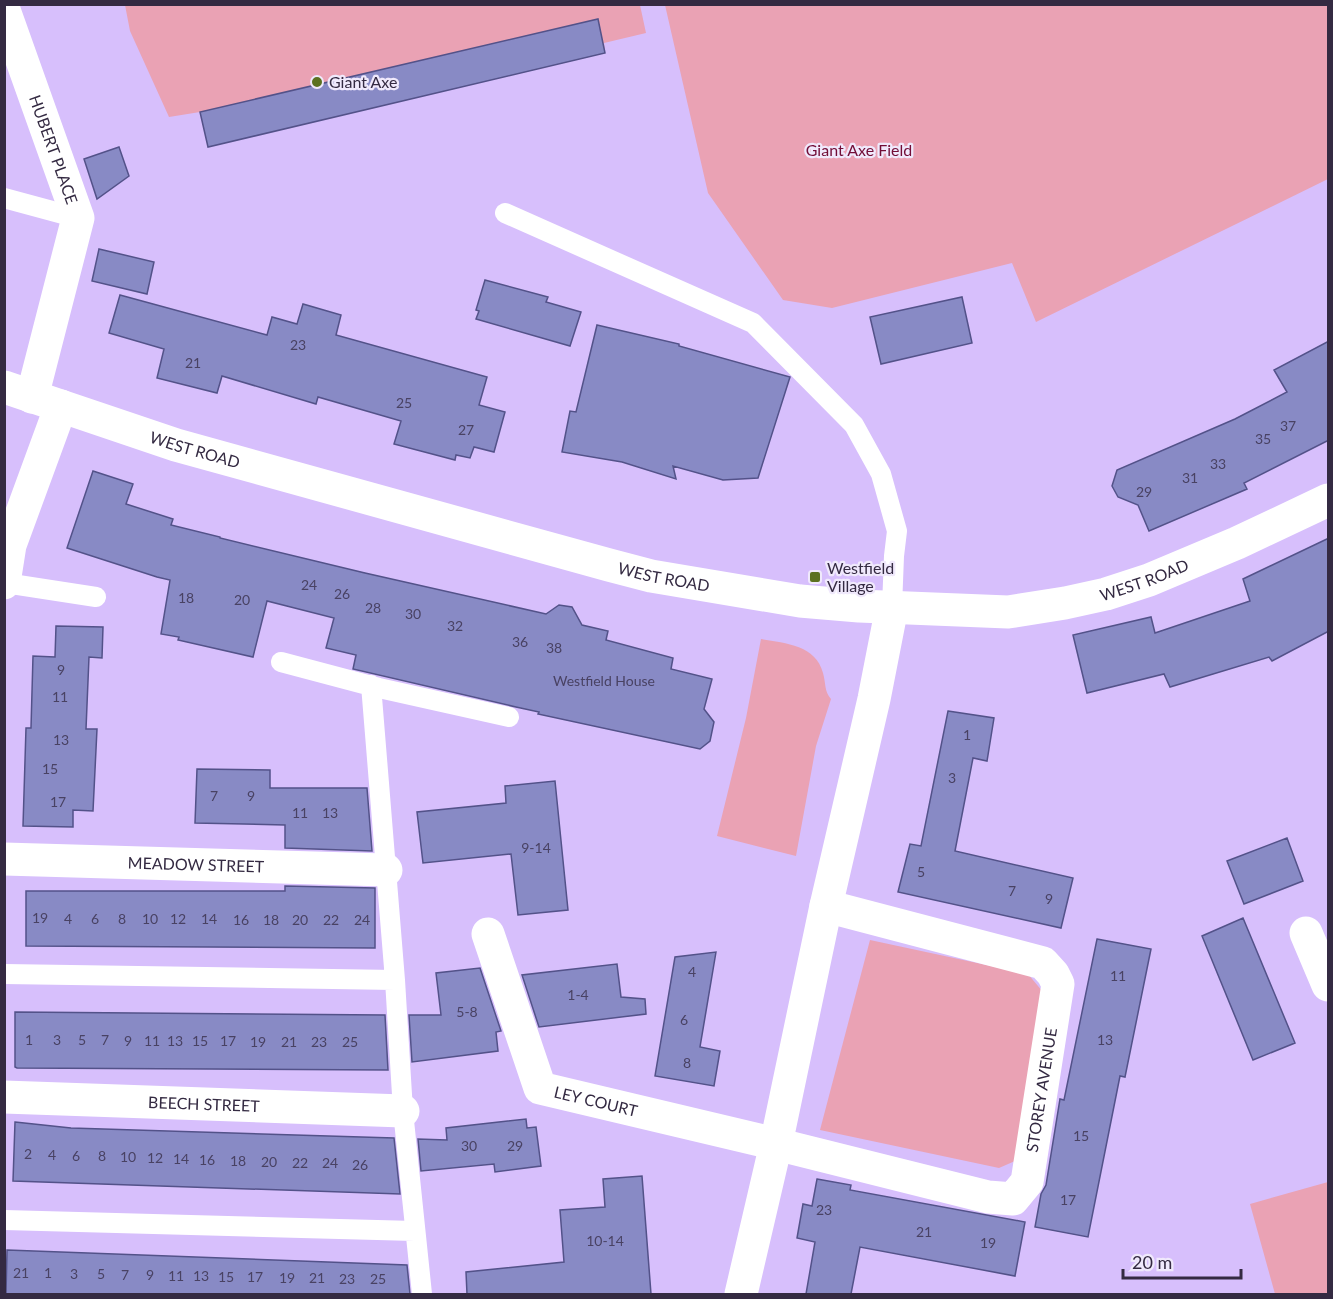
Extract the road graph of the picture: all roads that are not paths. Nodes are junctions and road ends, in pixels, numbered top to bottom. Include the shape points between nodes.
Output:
1 (4, 10) edge
2 (4, 198) edge
3 (505, 213) dead end
4 (78, 218) junction
5 (32, 397) edge
6 (1329, 500) edge
7 (4, 583) edge
8 (96, 597) dead end
9 (892, 607) junction
10 (280, 662) dead end
11 (371, 685) junction
12 (508, 717) dead end
13 (4, 859) edge
14 (386, 870) junction
15 (826, 906) junction
16 (1306, 933) dead end
17 (488, 934) dead end
18 (1325, 968) edge
19 (4, 974) edge
20 (395, 980) junction
21 (4, 1097) edge
22 (403, 1111) junction
23 (776, 1144) junction
24 (4, 1220) edge
25 (415, 1231) junction
26 (422, 1294) edge
27 (741, 1294) edge

1 - 4 street, HUBERT PLACE
2 - 4 lane
3 - 9 lane via 753,323 854,425 881,474 897,531
4 - 5 street, HUBERT PLACE
5 - 7 street, HUBERT PLACE
5 - 9 street, WEST ROAD via 176,445 651,576 800,601
6 - 9 street, WEST ROAD via 1171,571 1106,594 1008,612
7 - 8 lane
9 - 15 street
10 - 11 lane
11 - 12 lane
11 - 14 lane
13 - 14 street, MEADOW STREET
14 - 20 lane
15 - 23 street
15 - 23 street, STOREY AVENUE via 1043,963 1053,974 1058,984 1026,1182 1013,1198 988,1197
16 - 18 street
17 - 23 street, LEY COURT via 540,1088
19 - 20 lane
20 - 22 lane
21 - 22 street, BEECH STREET
22 - 25 lane
23 - 27 street
24 - 25 lane
25 - 26 lane

